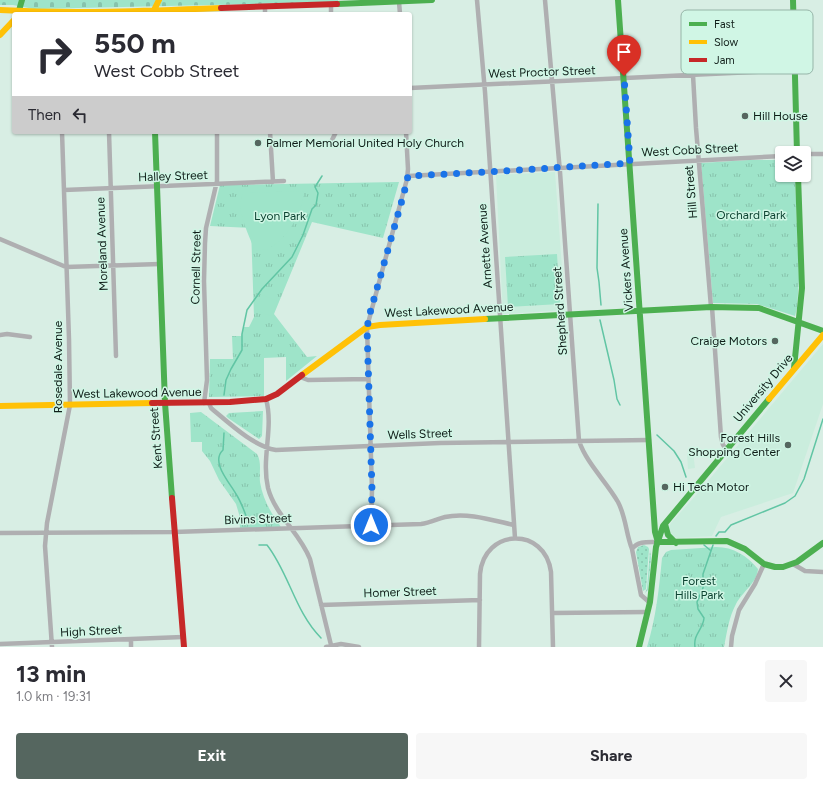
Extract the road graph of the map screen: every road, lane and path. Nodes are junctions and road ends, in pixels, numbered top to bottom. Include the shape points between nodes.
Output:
1 (22, 0) edge
2 (159, 0) edge
3 (432, 0) edge
4 (477, 0) edge
5 (545, 0) edge
6 (618, 0) edge
7 (793, 0) edge
8 (386, 1) edge
9 (399, 2) junction
10 (330, 4) junction
11 (265, 7) junction
12 (0, 10) edge
13 (793, 10) edge
14 (214, 11) edge
15 (13, 12) edge
16 (19, 12) edge
17 (105, 12) edge
18 (152, 12) edge
19 (265, 12) edge
20 (331, 12) edge
21 (400, 12) edge
22 (12, 22) edge
23 (12, 26) edge
24 (2, 33) edge
25 (713, 74) edge
26 (794, 74) edge
27 (693, 75) junction
28 (624, 78) junction
29 (553, 82) junction
30 (485, 85) junction
31 (412, 88) edge
32 (62, 134) edge
33 (109, 134) edge
34 (155, 134) edge
35 (216, 134) edge
36 (270, 134) edge
37 (335, 134) edge
38 (406, 134) edge
39 (332, 140) dead end
40 (797, 146) edge
41 (811, 154) edge
42 (823, 154) edge
43 (775, 156) edge
44 (699, 160) junction
45 (630, 163) junction
46 (560, 168) junction
47 (490, 172) junction
48 (408, 176) junction
49 (284, 181) dead end
50 (273, 182) junction
51 (798, 182) edge
52 (217, 184) junction
53 (157, 186) junction
54 (110, 188) junction
55 (64, 190) junction
56 (0, 239) edge
57 (160, 264) junction
58 (112, 266) junction
59 (66, 267) junction
60 (711, 307) junction
61 (640, 311) junction
62 (570, 315) junction
63 (500, 318) junction
64 (798, 322) junction
65 (367, 328) junction
66 (823, 331) edge
67 (0, 335) edge
68 (823, 336) edge
69 (30, 337) dead end
70 (116, 356) dead end
71 (794, 368) junction
72 (300, 377) junction
73 (368, 379) junction
74 (266, 399) junction
75 (165, 403) junction
76 (206, 403) junction
77 (70, 405) junction
78 (0, 406) edge
79 (649, 440) junction
80 (579, 441) junction
81 (509, 442) junction
82 (371, 446) junction
83 (267, 449) junction
84 (727, 449) junction
85 (665, 524) junction
86 (371, 525) junction
87 (514, 525) junction
88 (292, 528) junction
89 (174, 532) junction
90 (0, 533) edge
91 (46, 533) junction
92 (515, 538) junction
93 (657, 541) junction
94 (676, 542) junction
95 (823, 543) edge
96 (632, 549) junction
97 (764, 564) junction
98 (793, 564) junction
99 (823, 572) edge
100 (480, 600) junction
101 (649, 602) junction
102 (322, 605) junction
103 (647, 612) junction
104 (553, 613) junction
105 (183, 637) junction
106 (131, 639) junction
107 (0, 644) edge
108 (52, 645) edge
109 (329, 646) edge
110 (131, 647) edge
111 (184, 647) edge
112 (359, 647) edge
113 (479, 647) edge
114 (553, 647) edge
115 (639, 647) edge
116 (731, 647) edge

1 - 16 street
2 - 18 street
3 - 9 street
4 - 30 street, Arnette Avenue
5 - 29 street, Shepherd Street
6 - 28 street, Vickers Avenue
7 - 13 street
8 - 9 street
8 - 10 street
9 - 21 street
10 - 11 street
10 - 20 street
11 - 14 street
11 - 19 street
12 - 15 street
14 - 18 street
17 - 18 street
22 - 24 street
23 - 24 street
25 - 27 street, West Proctor Street
26 - 40 street
27 - 28 street, West Proctor Street
27 - 44 street, Hill Street
28 - 29 street, West Proctor Street
28 - 45 street, Vickers Avenue
29 - 30 street, West Proctor Street
29 - 46 street, Shepherd Street
30 - 31 street, West Proctor Street
30 - 47 street, Arnette Avenue
32 - 55 street, Rosedale Avenue
33 - 54 street, Moreland Avenue
34 - 53 street, Kent Street
35 - 52 street, Cornell Street
36 - 50 street
37 - 39 street
38 - 48 street
41 - 42 street
43 - 44 street, West Cobb Street
44 - 45 street, West Cobb Street
44 - 60 street, Hill Street
45 - 46 street, West Cobb Street
45 - 61 street, Vickers Avenue
46 - 47 street, West Cobb Street
46 - 62 street, Shepherd Street
47 - 48 street, West Cobb Street
47 - 63 street, Arnette Avenue
48 - 65 street
49 - 50 street, Halley Street
50 - 52 street, Halley Street
51 - 64 street via 802,276
52 - 53 street, Halley Street
52 - 76 street, Cornell Street via 205,243
53 - 54 street, Halley Street
53 - 57 street, Kent Street
54 - 55 street, Halley Street
54 - 58 street, Moreland Avenue
55 - 59 street, Rosedale Avenue
56 - 59 street
57 - 58 street
57 - 75 street, Kent Street
58 - 59 street
58 - 70 street, Moreland Avenue
59 - 77 street, Rosedale Avenue
60 - 61 street, West Lakewood Avenue
60 - 64 street, West Lakewood Avenue via 759,308
60 - 84 street, Hill Street via 721,437
61 - 62 street, West Lakewood Avenue
61 - 79 street, Vickers Avenue
62 - 63 street, West Lakewood Avenue
62 - 80 street, Shepherd Street
63 - 65 street, West Lakewood Avenue
63 - 81 street, Arnette Avenue
64 - 66 street, West Lakewood Avenue
64 - 71 street
65 - 72 street, West Lakewood Avenue
65 - 73 street
67 - 69 street
68 - 71 street, University Drive
71 - 84 street, University Drive
72 - 73 street via 308,380
72 - 74 street, West Lakewood Avenue
73 - 82 street
74 - 76 street, West Lakewood Avenue
74 - 83 street
75 - 76 street, West Lakewood Avenue
75 - 77 street, West Lakewood Avenue
75 - 89 street, Kent Street
76 - 83 street, Wells Street via 250,439
77 - 78 street, West Lakewood Avenue
77 - 91 street, Rosedale Avenue
79 - 80 street, Wells Street
79 - 93 street, Vickers Avenue
80 - 81 street, Wells Street
80 - 96 street, Shepherd Street via 623,512
81 - 82 street, Wells Street
81 - 87 street, Arnette Avenue
82 - 83 street, Wells Street
82 - 86 street
83 - 88 street via 268,488 277,508
84 - 85 street, University Drive
85 - 93 street, University Drive
85 - 94 street via 667,535
86 - 87 street, Bivins Street via 421,524 446,517 465,516
86 - 88 street, Bivins Street
87 - 92 street, Arnette Avenue
88 - 89 street, Bivins Street
88 - 102 street via 307,550
89 - 91 street, Bivins Street
89 - 105 street, Kent Street
90 - 91 street, Bivins Street
91 - 108 street, Rosedale Avenue
92 - 100 street via 496,544 484,557 480,568
92 - 104 street via 534,543 543,550 549,560
93 - 94 street
93 - 96 street via 642,542
93 - 101 street, University Drive
94 - 97 street via 727,541 745,549
95 - 98 street
96 - 101 street, Shepherd Street via 641,595
97 - 98 street via 775,567
97 - 116 street via 739,610
98 - 99 street via 805,570
100 - 102 street, Homer Street
100 - 113 street
101 - 103 street, University Drive
102 - 109 street
103 - 104 street
103 - 115 street, University Drive
104 - 114 street
105 - 106 street, High Street
105 - 111 street, Kent Street
106 - 108 street, High Street
106 - 110 street
107 - 108 street, High Street
109 - 112 street via 348,644

